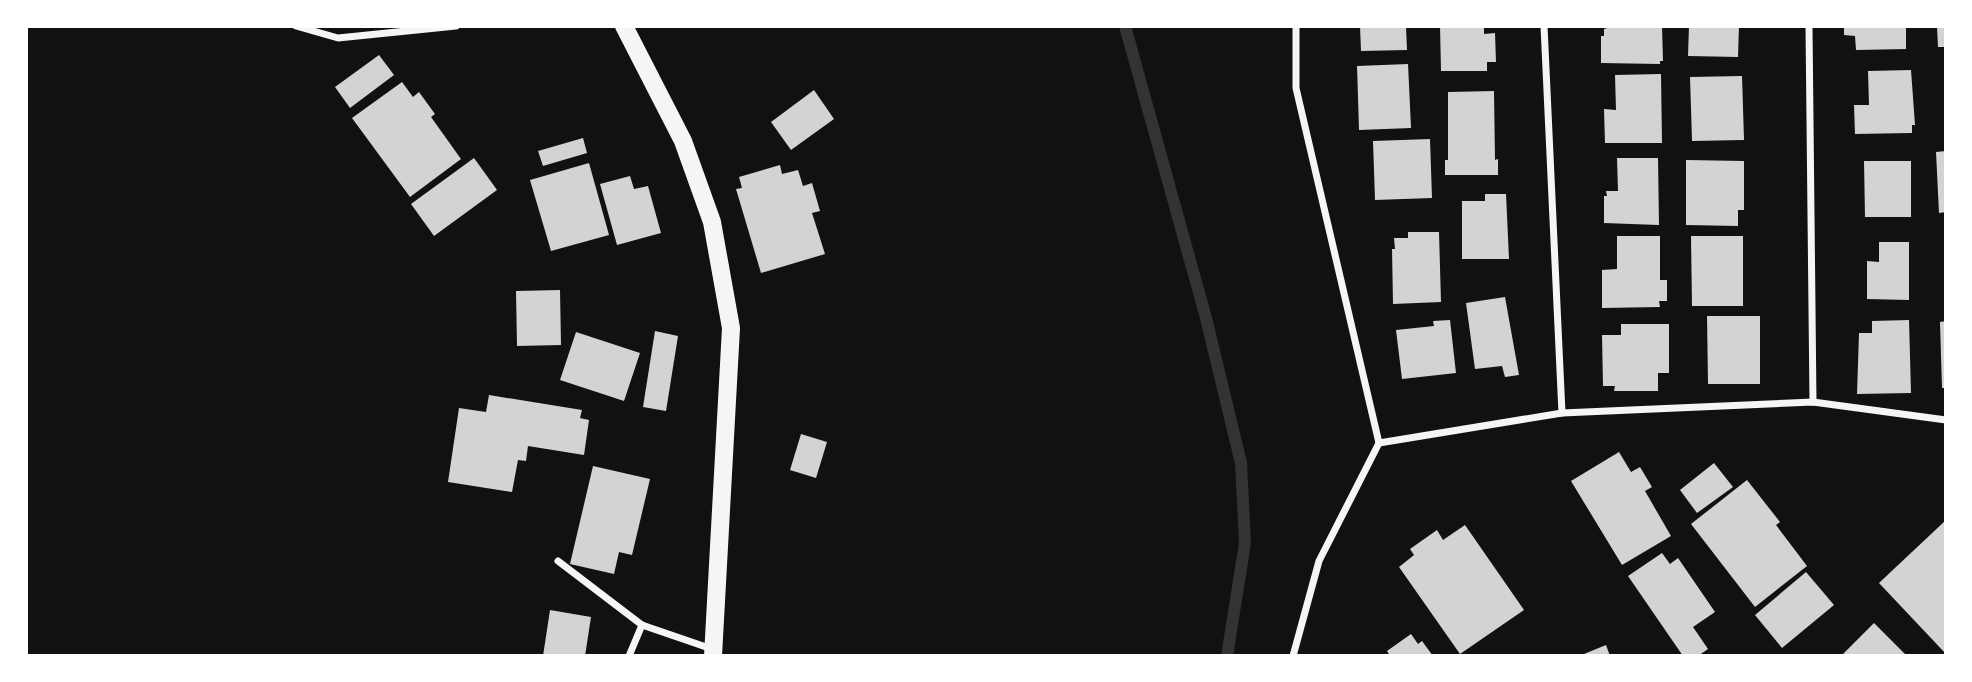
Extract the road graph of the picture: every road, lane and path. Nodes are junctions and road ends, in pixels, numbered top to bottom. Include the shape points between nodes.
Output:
1 (296, 26) edge
2 (456, 26) edge
3 (624, 26) edge
4 (1296, 26) edge
5 (1544, 26) edge
6 (1809, 26) edge
7 (1813, 402) junction
8 (1562, 413) junction
9 (1946, 420) edge
10 (1379, 443) junction
11 (558, 561) dead end
12 (642, 625) junction
13 (713, 652) edge
14 (629, 656) edge
15 (1293, 656) edge

1 - 2 street via 338,38
3 - 13 main road via 683,141 708,210 730,328
4 - 10 street via 1296,88
5 - 8 street
6 - 7 street
7 - 8 street
7 - 9 street
8 - 10 street
10 - 15 street via 1319,561
11 - 12 street
12 - 13 street
12 - 14 street

